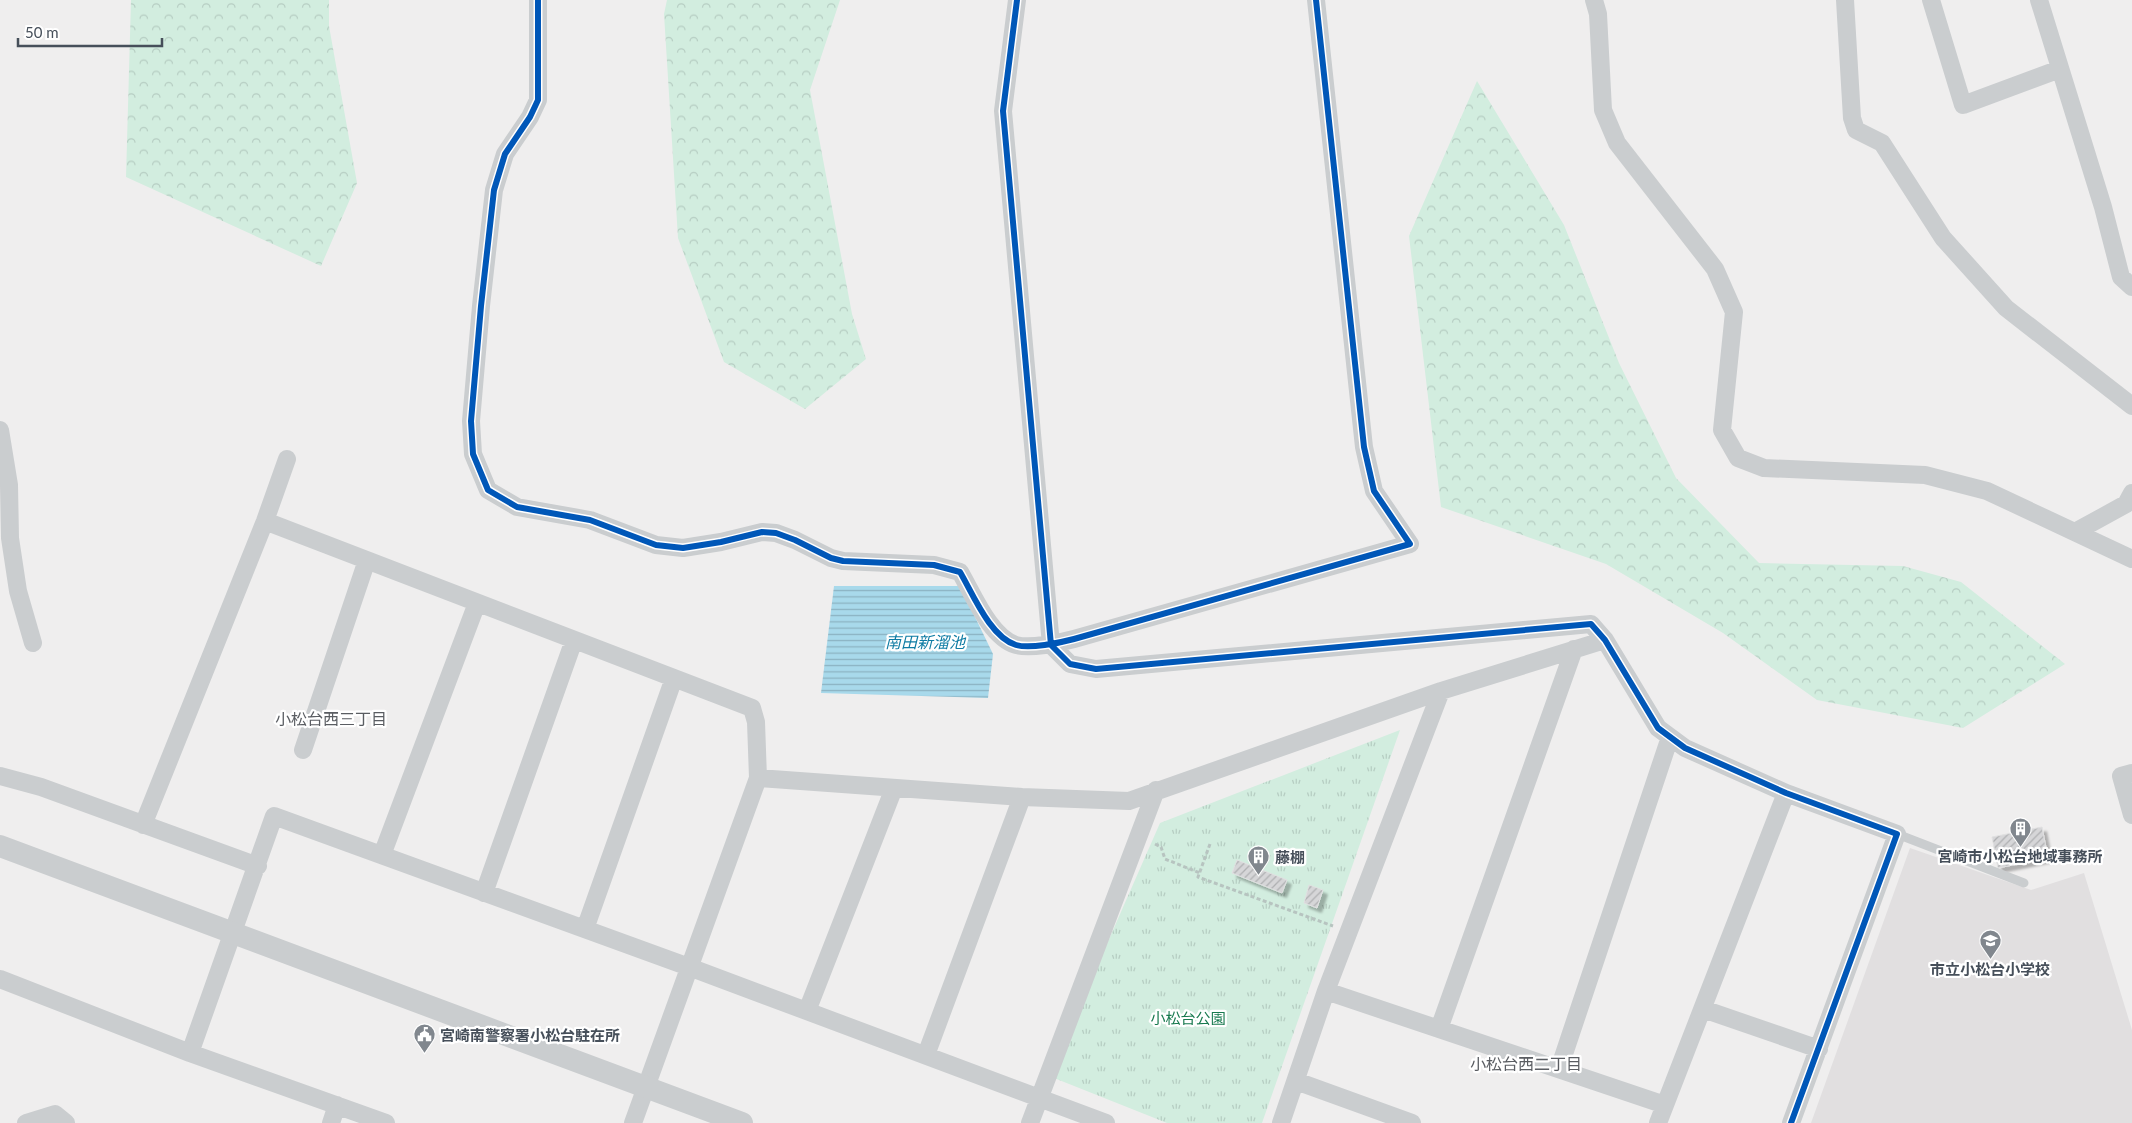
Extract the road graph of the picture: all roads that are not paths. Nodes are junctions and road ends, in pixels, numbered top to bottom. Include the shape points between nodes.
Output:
1 (538, 0) edge
2 (1017, 0) edge
3 (1316, 0) edge
4 (1594, 0) edge
5 (1845, 0) edge
6 (1931, 0) edge
7 (2039, 0) edge
8 (2060, 69) junction
9 (2132, 287) edge
10 (2132, 406) edge
11 (0, 430) edge
12 (287, 459) dead end
13 (2132, 493) edge
14 (265, 521) junction
15 (2075, 532) junction
16 (2132, 559) edge
17 (367, 560) junction
18 (477, 603) junction
19 (574, 640) junction
20 (1605, 640) junction
21 (33, 643) dead end
22 (1051, 645) junction
23 (1574, 649) junction
24 (674, 678) junction
25 (1441, 691) junction
26 (1670, 737) junction
27 (303, 750) dead end
28 (2132, 773) edge
29 (0, 776) edge
30 (758, 778) junction
31 (894, 788) junction
32 (1156, 790) junction
33 (1786, 793) junction
34 (1022, 797) junction
35 (2132, 815) edge
36 (143, 825) junction
37 (1897, 834) junction
38 (0, 846) edge
39 (382, 855) junction
40 (258, 866) junction
41 (2024, 883) dead end
42 (484, 893) junction
43 (585, 929) junction
44 (232, 933) junction
45 (689, 967) junction
46 (0, 978) edge
47 (1326, 991) junction
48 (1703, 1009) junction
49 (807, 1011) junction
50 (1439, 1029) junction
51 (1819, 1049) junction
52 (190, 1052) junction
53 (926, 1055) junction
54 (1559, 1069) junction
55 (1296, 1080) junction
56 (645, 1088) junction
57 (1040, 1098) junction
58 (1665, 1105) junction
59 (337, 1106) junction
60 (26, 1123) edge
61 (66, 1123) edge
62 (331, 1123) edge
63 (386, 1123) edge
64 (632, 1123) edge
65 (742, 1123) edge
66 (1030, 1123) edge
67 (1106, 1123) edge
68 (1281, 1123) edge
69 (1412, 1123) edge
70 (1658, 1123) edge
71 (1791, 1123) edge

1 - 22 street via 538,100 505,154 494,190 481,306 471,421 473,454 488,490 517,507 590,520 656,545 683,548 762,532 776,533 843,561 934,564 960,572 995,633 1016,645
2 - 22 street via 1003,111
3 - 22 street via 1364,447 1374,491 1410,544
4 - 15 street via 1598,14 1603,110 1618,143 1715,269 1734,312 1722,430 1738,458 1764,468 1925,475 1987,491
5 - 10 street via 1852,118 1856,130 1882,143 1944,238 2006,308
6 - 8 street via 1963,105
7 - 8 street
8 - 9 street via 2121,277
11 - 21 street via 9,485 10,538 18,591
12 - 14 street
13 - 15 street via 2126,504
14 - 17 street
14 - 36 street
15 - 16 street
17 - 18 street
17 - 27 street
18 - 19 street
18 - 39 street
19 - 24 street
19 - 42 street
20 - 22 street via 1591,624 1096,669 1070,664
20 - 23 street
20 - 26 street via 1658,728
23 - 25 street
23 - 50 street
24 - 30 street via 752,708 756,722
24 - 43 street
25 - 32 street
25 - 47 street
26 - 33 street via 1685,748
26 - 54 street
28 - 35 street via 2121,776
29 - 36 street via 41,787
30 - 31 street
30 - 45 street
31 - 34 street
31 - 49 street
32 - 34 street via 1129,801
32 - 57 street
33 - 37 street
33 - 48 street
34 - 53 street
36 - 40 street
37 - 41 lane
37 - 51 street
38 - 44 street
39 - 40 street via 274,816
39 - 42 street
40 - 44 street
42 - 43 street
43 - 45 street
44 - 52 street
44 - 56 street
45 - 49 street
45 - 56 street
46 - 52 street
47 - 50 street
47 - 55 street
48 - 51 street
48 - 58 street
49 - 53 street
50 - 54 street
51 - 71 street
52 - 59 street
53 - 57 street
54 - 58 street
55 - 68 street
55 - 69 street
56 - 64 street
56 - 65 street
57 - 66 street
57 - 67 street
58 - 70 street
59 - 62 street
59 - 63 street
60 - 61 street via 55,1114

